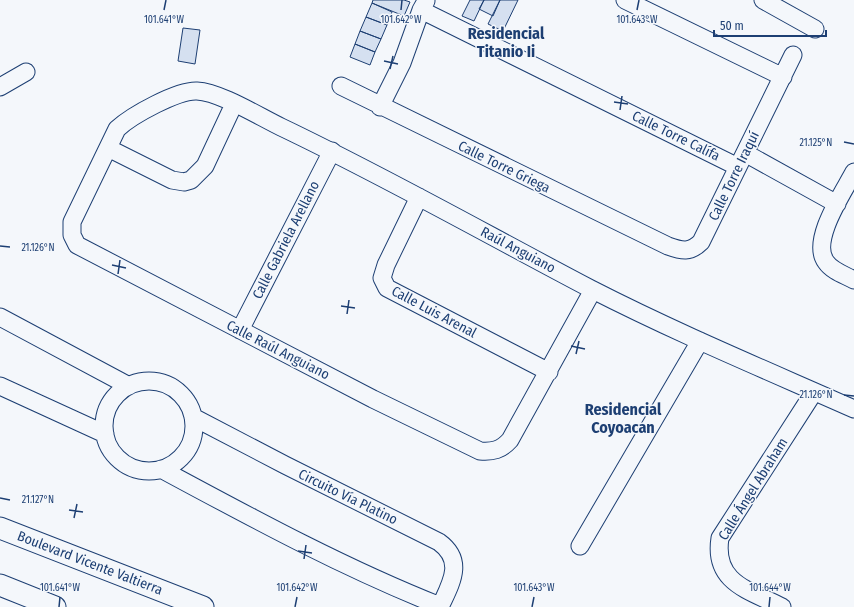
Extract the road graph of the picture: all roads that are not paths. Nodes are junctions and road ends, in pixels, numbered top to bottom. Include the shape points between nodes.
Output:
1 (625, 0) edge
2 (763, 0) edge
3 (424, 5) edge
4 (815, 29) dead end
5 (793, 55) dead end
6 (26, 72) dead end
7 (783, 77) junction
8 (341, 86) dead end
9 (0, 87) edge
10 (184, 92) joint
11 (234, 104) junction
12 (380, 107) junction
13 (108, 148) junction
14 (332, 151) junction
15 (741, 160) junction
16 (854, 172) edge
17 (419, 197) junction
18 (838, 204) junction
19 (668, 246) joint
20 (854, 280) edge
21 (593, 290) junction
22 (0, 318) edge
23 (240, 330) junction
24 (700, 341) junction
25 (549, 372) junction
26 (0, 386) edge
27 (130, 386) junction
28 (814, 392) junction
29 (854, 409) edge
30 (193, 418) junction
31 (105, 434) junction
32 (161, 469) junction
33 (0, 528) edge
34 (580, 546) dead end
35 (0, 585) edge
36 (414, 602) edge
37 (440, 606) edge
38 (54, 607) edge
39 (203, 607) edge
40 (782, 607) edge

1 - 7 street
2 - 4 street
3 - 12 street via 402,63
3 - 15 street, Calle Torre Calífa
5 - 7 street, Calle Torre Iraquí
6 - 9 street
7 - 15 street, Calle Torre Iraquí
8 - 12 street, Calle Torre Griega
10 - 11 street, Raúl Anguiano via 199,91 212,94
10 - 13 street, Calle Raúl Anguiano via 128,119 117,129
11 - 13 street via 205,166 191,180 172,180
11 - 14 street, Raúl Anguiano
12 - 19 street, Calle Torre Griega
13 - 23 street, Calle Raúl Anguiano via 72,222 72,234 76,245
14 - 17 street, Raúl Anguiano
14 - 23 street, Calle Gabriela Arellano
15 - 18 street, Calle Torre Calífa
15 - 19 street, Calle Torre Iraquí via 701,242 688,251
16 - 18 street
17 - 21 street, Raúl Anguiano
17 - 25 street, Calle Luis Arenal via 386,265 382,278 387,288
18 - 20 street via 821,240 820,248 823,258 832,268
21 - 24 street, Raúl Anguiano
21 - 25 street, Calle Raúl Anguiano
22 - 27 street
23 - 25 street, Calle Raúl Anguiano via 480,451 499,449 510,440
24 - 28 street, Raúl Anguiano
24 - 34 street
26 - 31 street
27 - 30 street via 142,382 156,382 169,386 180,394
27 - 31 street via 112,401 104,422
28 - 29 street, Raúl Anguiano
28 - 40 street, Calle Ángel Abraham via 720,538 718,551 720,563 730,578
30 - 32 street via 193,431 186,449 173,464
30 - 37 street, Circuito Vía Platino via 439,542 451,552 454,563 448,589
31 - 32 street via 108,446 125,464 148,471
32 - 36 street, Circuito Vía Platino
33 - 39 main road, Boulevard Vicente Valtierra
35 - 38 main road
36 - 37 street, Circuito Vía Platino

